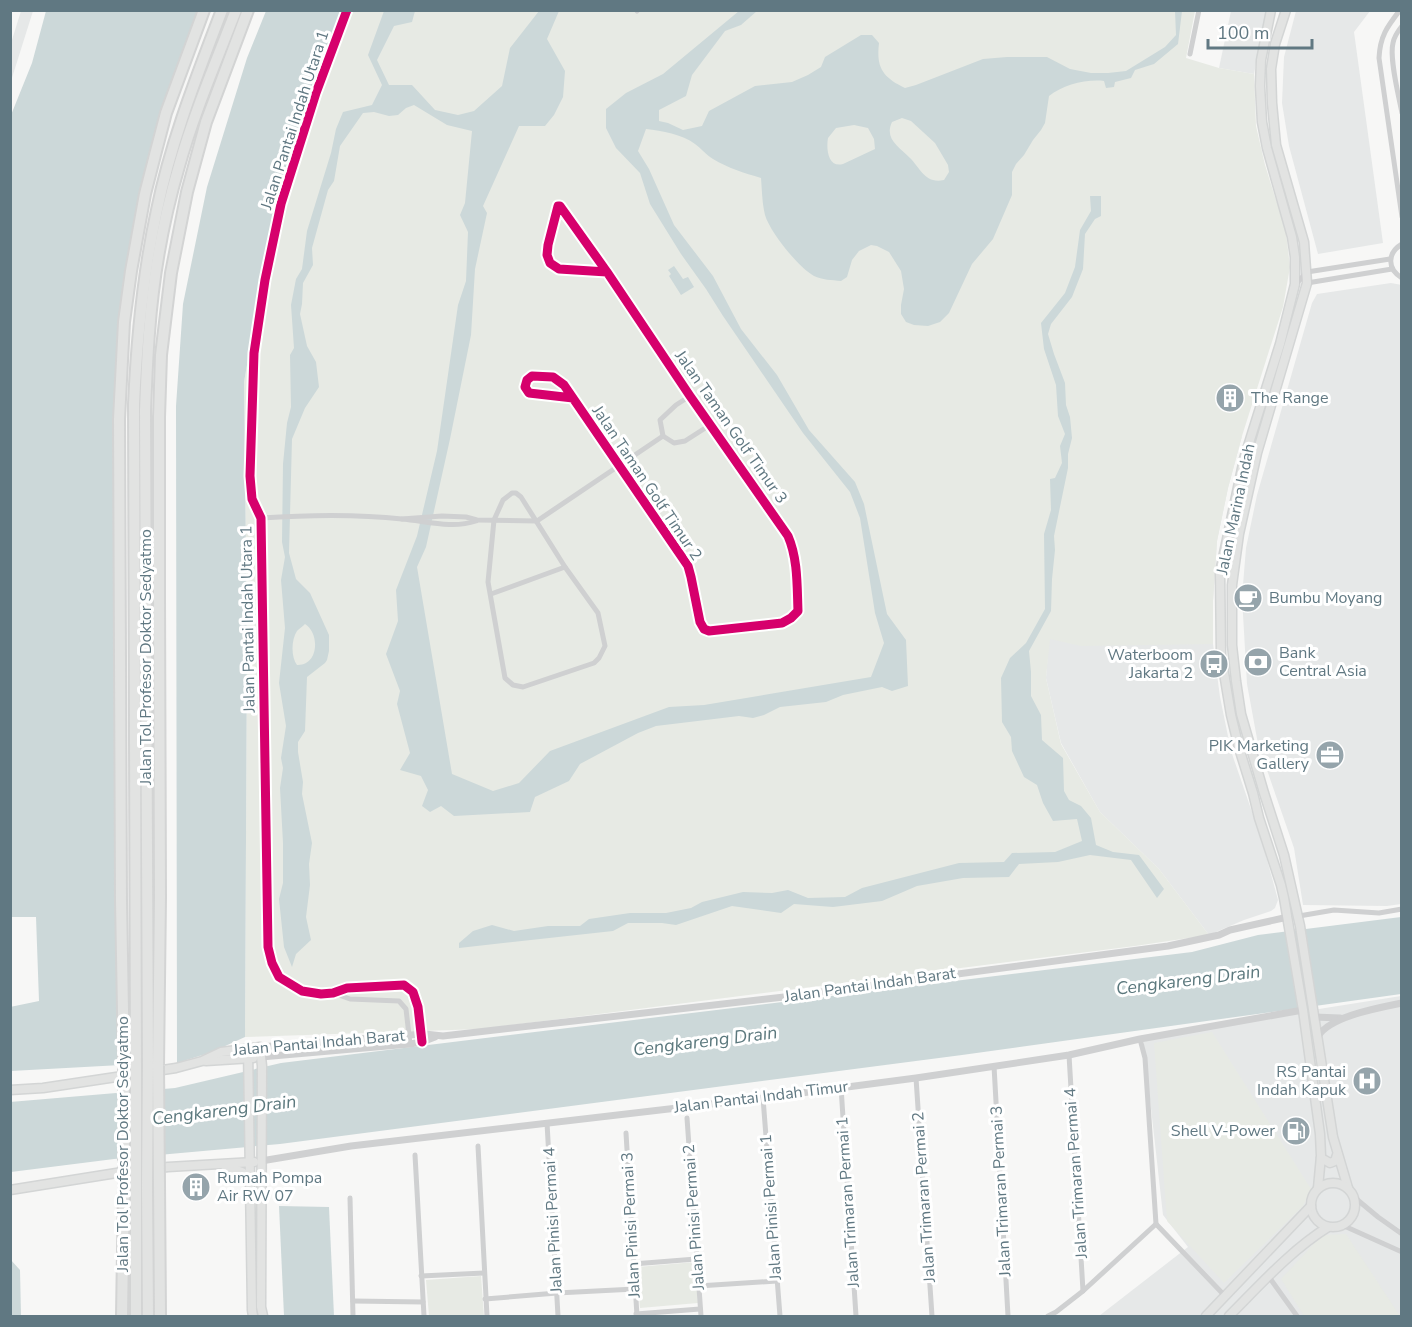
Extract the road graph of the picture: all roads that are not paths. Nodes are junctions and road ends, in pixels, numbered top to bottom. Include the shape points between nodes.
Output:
1 (204, 10) edge
2 (222, 10) edge
3 (236, 10) edge
4 (248, 10) edge
5 (347, 10) edge
6 (1198, 10) edge
7 (1271, 10) edge
8 (1286, 10) edge
9 (1400, 10) edge
10 (1401, 26) edge
11 (1190, 54) dead end
12 (1400, 98) edge
13 (1401, 113) edge
14 (1401, 217) edge
15 (1401, 244) edge
16 (1390, 259) junction
17 (1392, 269) junction
18 (607, 272) junction
19 (1307, 272) junction
20 (1401, 278) edge
21 (1307, 283) junction
22 (1295, 284) junction
23 (690, 396) junction
24 (573, 398) junction
25 (710, 425) junction
26 (663, 436) junction
27 (619, 466) junction
28 (261, 518) junction
29 (419, 519) junction
30 (477, 520) junction
31 (494, 520) junction
32 (537, 521) junction
33 (565, 567) junction
34 (491, 594) junction
35 (798, 611) joint
36 (1250, 745) junction
37 (1239, 748) junction
38 (1294, 895) junction
39 (1284, 898) junction
40 (1401, 909) edge
41 (1299, 916) junction
42 (1289, 921) junction
43 (333, 993) junction
44 (1401, 1003) edge
45 (1303, 1010) junction
46 (1314, 1013) junction
47 (1346, 1018) junction
48 (409, 1035) junction
49 (1318, 1036) junction
50 (421, 1038) junction
51 (1140, 1039) junction
52 (410, 1044) junction
53 (260, 1047) junction
54 (248, 1048) junction
55 (1069, 1055) junction
56 (202, 1061) junction
57 (262, 1062) junction
58 (249, 1063) junction
59 (153, 1066) junction
60 (994, 1066) junction
61 (916, 1078) junction
62 (841, 1088) junction
63 (10, 1090) edge
64 (763, 1098) junction
65 (687, 1118) dead end
66 (547, 1123) junction
67 (626, 1133) dead end
68 (478, 1146) dead end
69 (415, 1155) dead end
70 (1337, 1155) junction
71 (1321, 1158) junction
72 (261, 1161) junction
73 (250, 1162) junction
74 (216, 1164) junction
75 (249, 1177) junction
76 (147, 1186) junction
77 (1318, 1188) junction
78 (1348, 1188) junction
79 (10, 1190) edge
80 (1354, 1197) junction
81 (350, 1198) dead end
82 (1311, 1206) junction
83 (1156, 1224) junction
84 (1342, 1225) junction
85 (1328, 1227) junction
86 (1401, 1234) edge
87 (1401, 1252) edge
88 (696, 1259) junction
89 (633, 1264) junction
90 (484, 1273) junction
91 (421, 1276) junction
92 (1269, 1276) junction
93 (777, 1281) junction
94 (698, 1286) junction
95 (634, 1289) junction
96 (1083, 1292) junction
97 (557, 1293) junction
98 (1226, 1297) junction
99 (486, 1299) junction
100 (353, 1300) junction
101 (423, 1302) junction
102 (700, 1309) junction
103 (636, 1315) edge
104 (122, 1317) edge
105 (136, 1317) edge
106 (148, 1317) edge
107 (160, 1317) edge
108 (254, 1317) edge
109 (263, 1317) edge
110 (353, 1317) edge
111 (424, 1317) edge
112 (486, 1317) edge
113 (558, 1317) edge
114 (701, 1317) edge
115 (780, 1317) edge
116 (856, 1317) edge
117 (932, 1317) edge
118 (1008, 1317) edge
119 (1048, 1317) edge
120 (1206, 1317) edge
121 (1229, 1317) edge
122 (1297, 1317) edge

1 - 104 highway, Jalan Tol Profesor Doktor Sedyatmo, bridge via 154,155 130,271 124,322 119,408
2 - 76 highway, Jalan Tol Profesor Doktor Sedyatmo, bridge via 192,89 157,208 136,342 136,1066
3 - 59 highway, Jalan Tol Profesor Doktor Sedyatmo via 179,166 160,245 148,334 145,411
4 - 59 highway, Jalan Tol Profesor Doktor Sedyatmo via 206,122 187,192 171,273 161,355 160,897
5 - 28 street, Jalan Pantai Indah Utara 1 via 281,204 265,280 254,353 250,476 252,499
6 - 11 street
7 - 22 main road, Jalan Marina Indah via 1261,60 1262,122 1292,237
8 - 19 main road, Jalan Marina Indah via 1275,44 1272,103 1276,145 1304,242
9 - 14 street via 1385,30 1379,58
10 - 12 street via 1392,44
12 - 13 street
15 - 16 street
16 - 17 street
16 - 19 street
17 - 20 street
17 - 21 street
18 - 18 street, Jalan Taman Golf Timur 3 via 559,269 550,263 548,245 558,206
18 - 23 street, Jalan Taman Golf Timur 3
19 - 21 main road, Jalan Marina Indah
19 - 22 street
21 - 36 main road, Jalan Marina Indah via 1257,453 1232,585 1236,681
22 - 37 main road, Jalan Marina Indah via 1244,459 1220,572 1221,655
23 - 25 street, Jalan Taman Golf Timur 3
23 - 26 street via 660,420
24 - 24 street, Jalan Taman Golf Timur 2 via 553,377 532,376 527,380 525,387 529,393
24 - 27 street, Jalan Taman Golf Timur 2
25 - 26 street via 685,441 674,443
25 - 35 street, Jalan Taman Golf Timur 3 via 793,546
26 - 27 street
27 - 32 street
27 - 35 street, Jalan Taman Golf Timur 2 via 688,567 704,629 782,623
28 - 29 street
28 - 43 street, Jalan Pantai Indah Utara 1 via 268,947 279,976 302,991
29 - 30 street via 442,516
29 - 30 street via 440,524
30 - 31 street
31 - 32 street
31 - 32 street via 503,500 516,493
31 - 34 street via 488,582
32 - 33 street
33 - 34 street
33 - 34 street via 598,613 605,646 594,663 523,687 513,685 504,678
36 - 37 main road
36 - 38 main road, Jalan Marina Indah
37 - 39 main road, Jalan Marina Indah
38 - 39 main road via 1291,900
38 - 41 main road, Jalan Marina Indah
39 - 42 main road, Jalan Marina Indah
40 - 41 street via 1379,913 1334,910
41 - 42 main road, Jalan Pantai Indah Barat
41 - 46 main road, Jalan Marina Indah
42 - 45 main road, Jalan Marina Indah
42 - 50 street, Jalan Pantai Indah Barat via 1230,930 1168,946 772,998
43 - 48 street, Jalan Pantai Indah Utara 1 via 350,999 399,1001 406,1009
43 - 50 street, Jalan Pantai Indah Utara 1 via 347,988 404,985 413,992 418,1007
44 - 47 street
45 - 51 street, Jalan Pantai Indah Timur
45 - 71 main road, Jalan Marina Indah
46 - 47 street
46 - 49 main road, Jalan Marina Indah
47 - 49 street via 1325,1027
48 - 50 street, Jalan Pantai Indah Barat
48 - 52 street, Jalan Pantai Indah Utara 1
48 - 53 street, Jalan Pantai Indah Barat
49 - 70 main road, Jalan Marina Indah
50 - 52 street, Jalan Pantai Indah Barat
51 - 55 street, Jalan Pantai Indah Timur
51 - 83 street via 1145,1058
52 - 57 street, Jalan Pantai Indah Barat
53 - 54 main road, Jalan Pantai Indah Barat
53 - 57 main road
54 - 56 main road, Jalan Pantai Indah Barat via 221,1052
54 - 58 main road
55 - 60 street, Jalan Pantai Indah Timur
55 - 96 street, Jalan Trimaran Permai 4
56 - 58 main road, Jalan Pantai Indah Barat
56 - 63 main road, Jalan Pantai Indah Barat via 113,1078
57 - 58 main road, Jalan Pantai Indah Barat
57 - 72 main road
58 - 73 main road
59 - 76 highway, Jalan Tol Profesor Doktor Sedyatmo, bridge
60 - 61 street, Jalan Pantai Indah Timur
60 - 118 street, Jalan Trimaran Permai 3
61 - 62 street, Jalan Pantai Indah Timur
61 - 117 street, Jalan Trimaran Permai 2
62 - 64 street, Jalan Pantai Indah Timur
62 - 116 street, Jalan Trimaran Permai 1
64 - 66 street, Jalan Pantai Indah Timur
64 - 93 street, Jalan Pinisi Permai 1
65 - 88 street, Jalan Pinisi Permai 2
66 - 72 street, Jalan Pantai Indah Timur via 351,1146
66 - 97 street, Jalan Pinisi Permai 4
67 - 89 street, Jalan Pinisi Permai 3
68 - 90 street
69 - 91 street
70 - 71 main road via 1330,1163
70 - 78 main road, Jalan Marina Indah
71 - 77 main road, Jalan Marina Indah
72 - 73 main road, Jalan Pantai Indah Timur
72 - 109 main road
73 - 74 main road, Jalan Pantai Indah Timur
73 - 75 main road
74 - 75 main road, Jalan Pantai Indah Timur
74 - 79 main road, Jalan Pantai Indah Timur via 120,1172
75 - 108 main road
76 - 105 highway, Jalan Tol Profesor Doktor Sedyatmo
76 - 106 highway, Jalan Tol Profesor Doktor Sedyatmo
76 - 107 highway, Jalan Tol Profesor Doktor Sedyatmo
77 - 78 main road via 1333,1182
77 - 82 main road
78 - 80 main road
80 - 84 main road via 1353,1214
80 - 86 street
81 - 100 street
82 - 85 main road via 1316,1219
82 - 98 main road
83 - 96 street
83 - 98 street
84 - 85 main road
84 - 87 street
85 - 92 main road
88 - 89 street
88 - 94 street, Jalan Pinisi Permai 2
89 - 95 street, Jalan Pinisi Permai 3
90 - 91 street
90 - 99 street
91 - 101 street
92 - 121 main road
92 - 122 street
93 - 94 street
93 - 115 street, Jalan Pinisi Permai 1
94 - 102 street, Jalan Pinisi Permai 2
95 - 97 street
95 - 103 street, Jalan Pinisi Permai 3
96 - 119 street
97 - 99 street
97 - 113 street, Jalan Pinisi Permai 4
98 - 120 main road
99 - 112 street
100 - 101 street
100 - 110 street
101 - 111 street
102 - 103 street
102 - 114 street, Jalan Pinisi Permai 2

